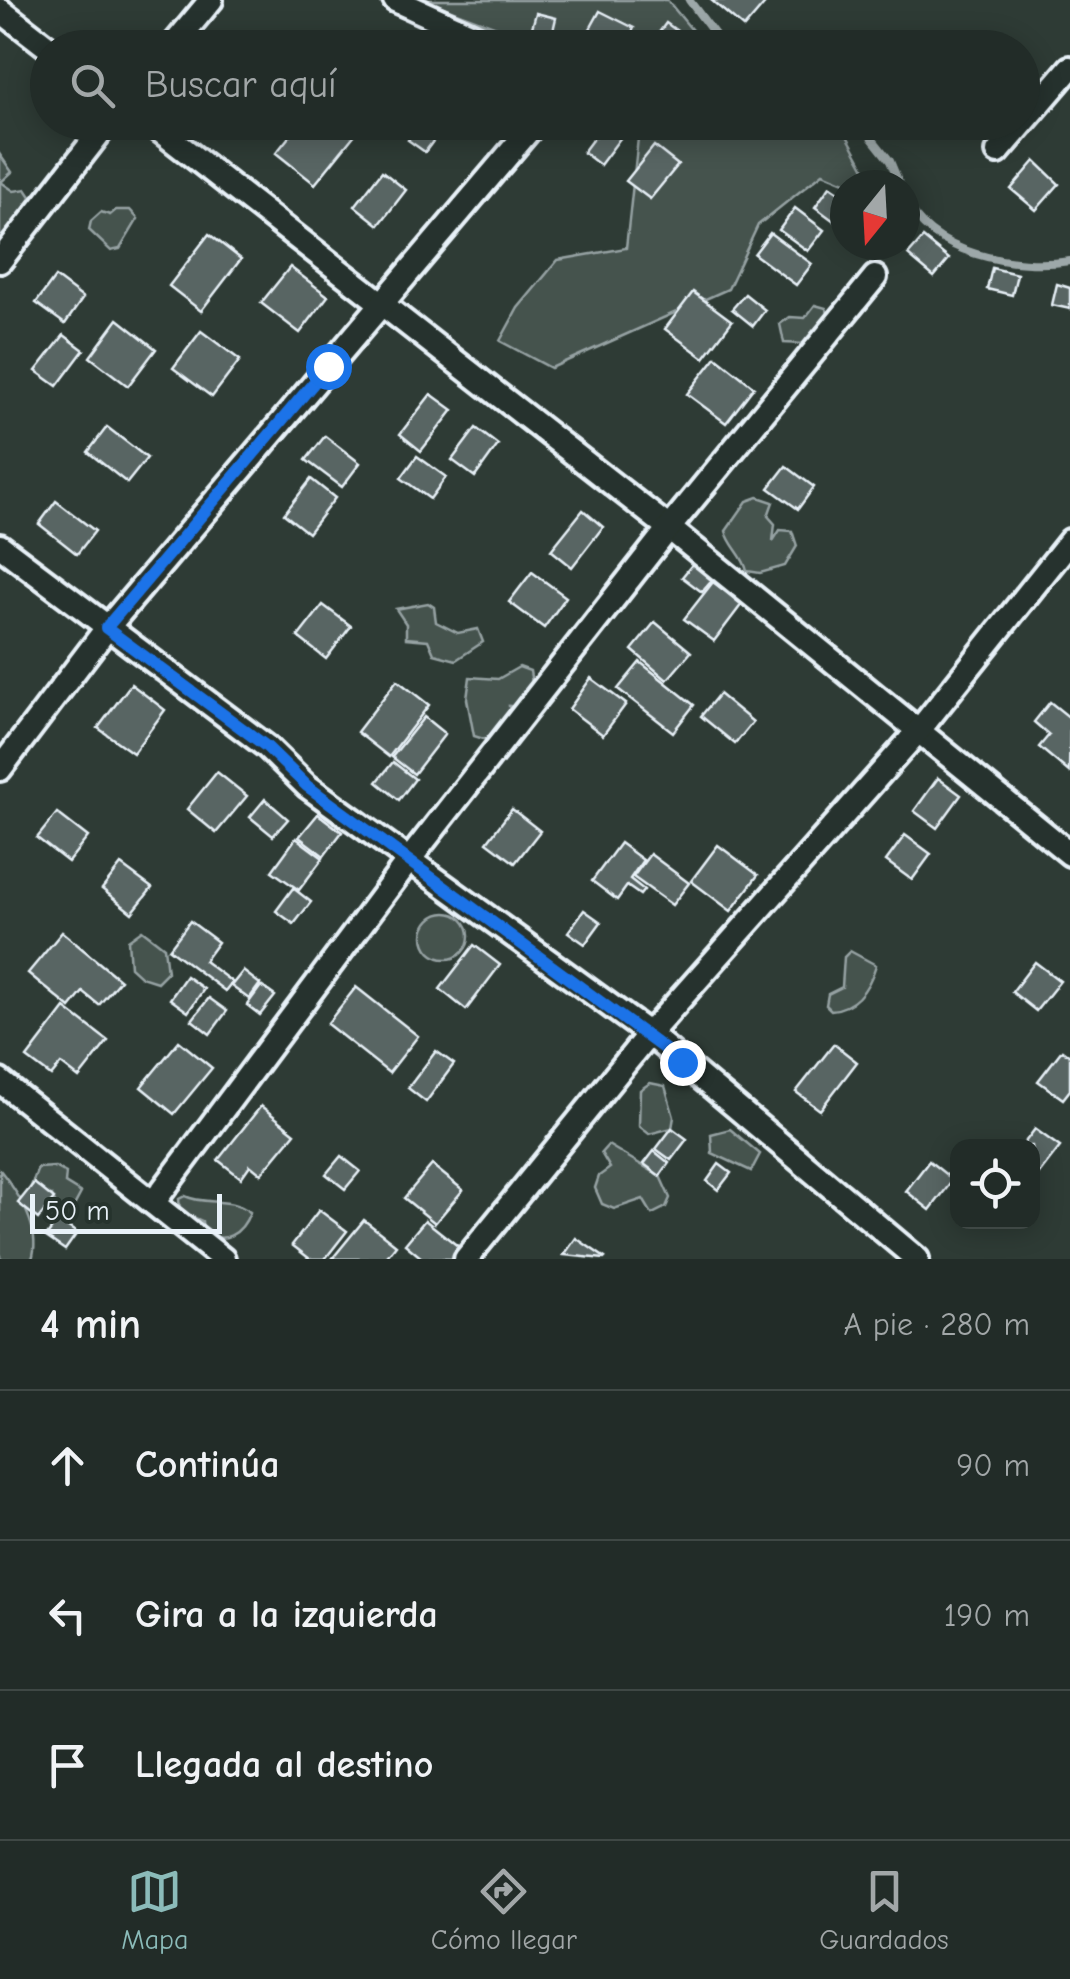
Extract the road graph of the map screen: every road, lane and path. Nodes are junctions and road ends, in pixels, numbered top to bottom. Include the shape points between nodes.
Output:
1 (211, 0) edge
2 (395, 0) edge
3 (0, 10) edge
4 (186, 30) edge
5 (461, 30) edge
6 (30, 33) edge
7 (1070, 68) edge
8 (1040, 103) edge
9 (94, 140) edge
10 (172, 140) edge
11 (520, 140) edge
12 (1008, 140) edge
13 (998, 152) dead end
14 (0, 260) edge
15 (875, 277) dead end
16 (381, 301) junction
17 (669, 528) junction
18 (1070, 541) edge
19 (0, 546) edge
20 (106, 628) junction
21 (920, 729) junction
22 (0, 770) edge
23 (1070, 854) edge
24 (409, 860) junction
25 (649, 1034) junction
26 (0, 1082) edge
27 (153, 1203) junction
28 (223, 1259) edge
29 (466, 1259) edge
30 (916, 1259) edge

1 - 4 street
2 - 5 street
3 - 6 street
7 - 8 street
9 - 14 street
10 - 16 street
11 - 16 street
12 - 13 street
15 - 17 street
16 - 17 street
16 - 20 street
17 - 21 street
17 - 24 street
18 - 21 street
19 - 20 street
20 - 22 street
20 - 24 street
21 - 23 street
21 - 25 street
24 - 25 street
24 - 27 street
25 - 29 street
25 - 30 street
26 - 27 street
27 - 28 street

